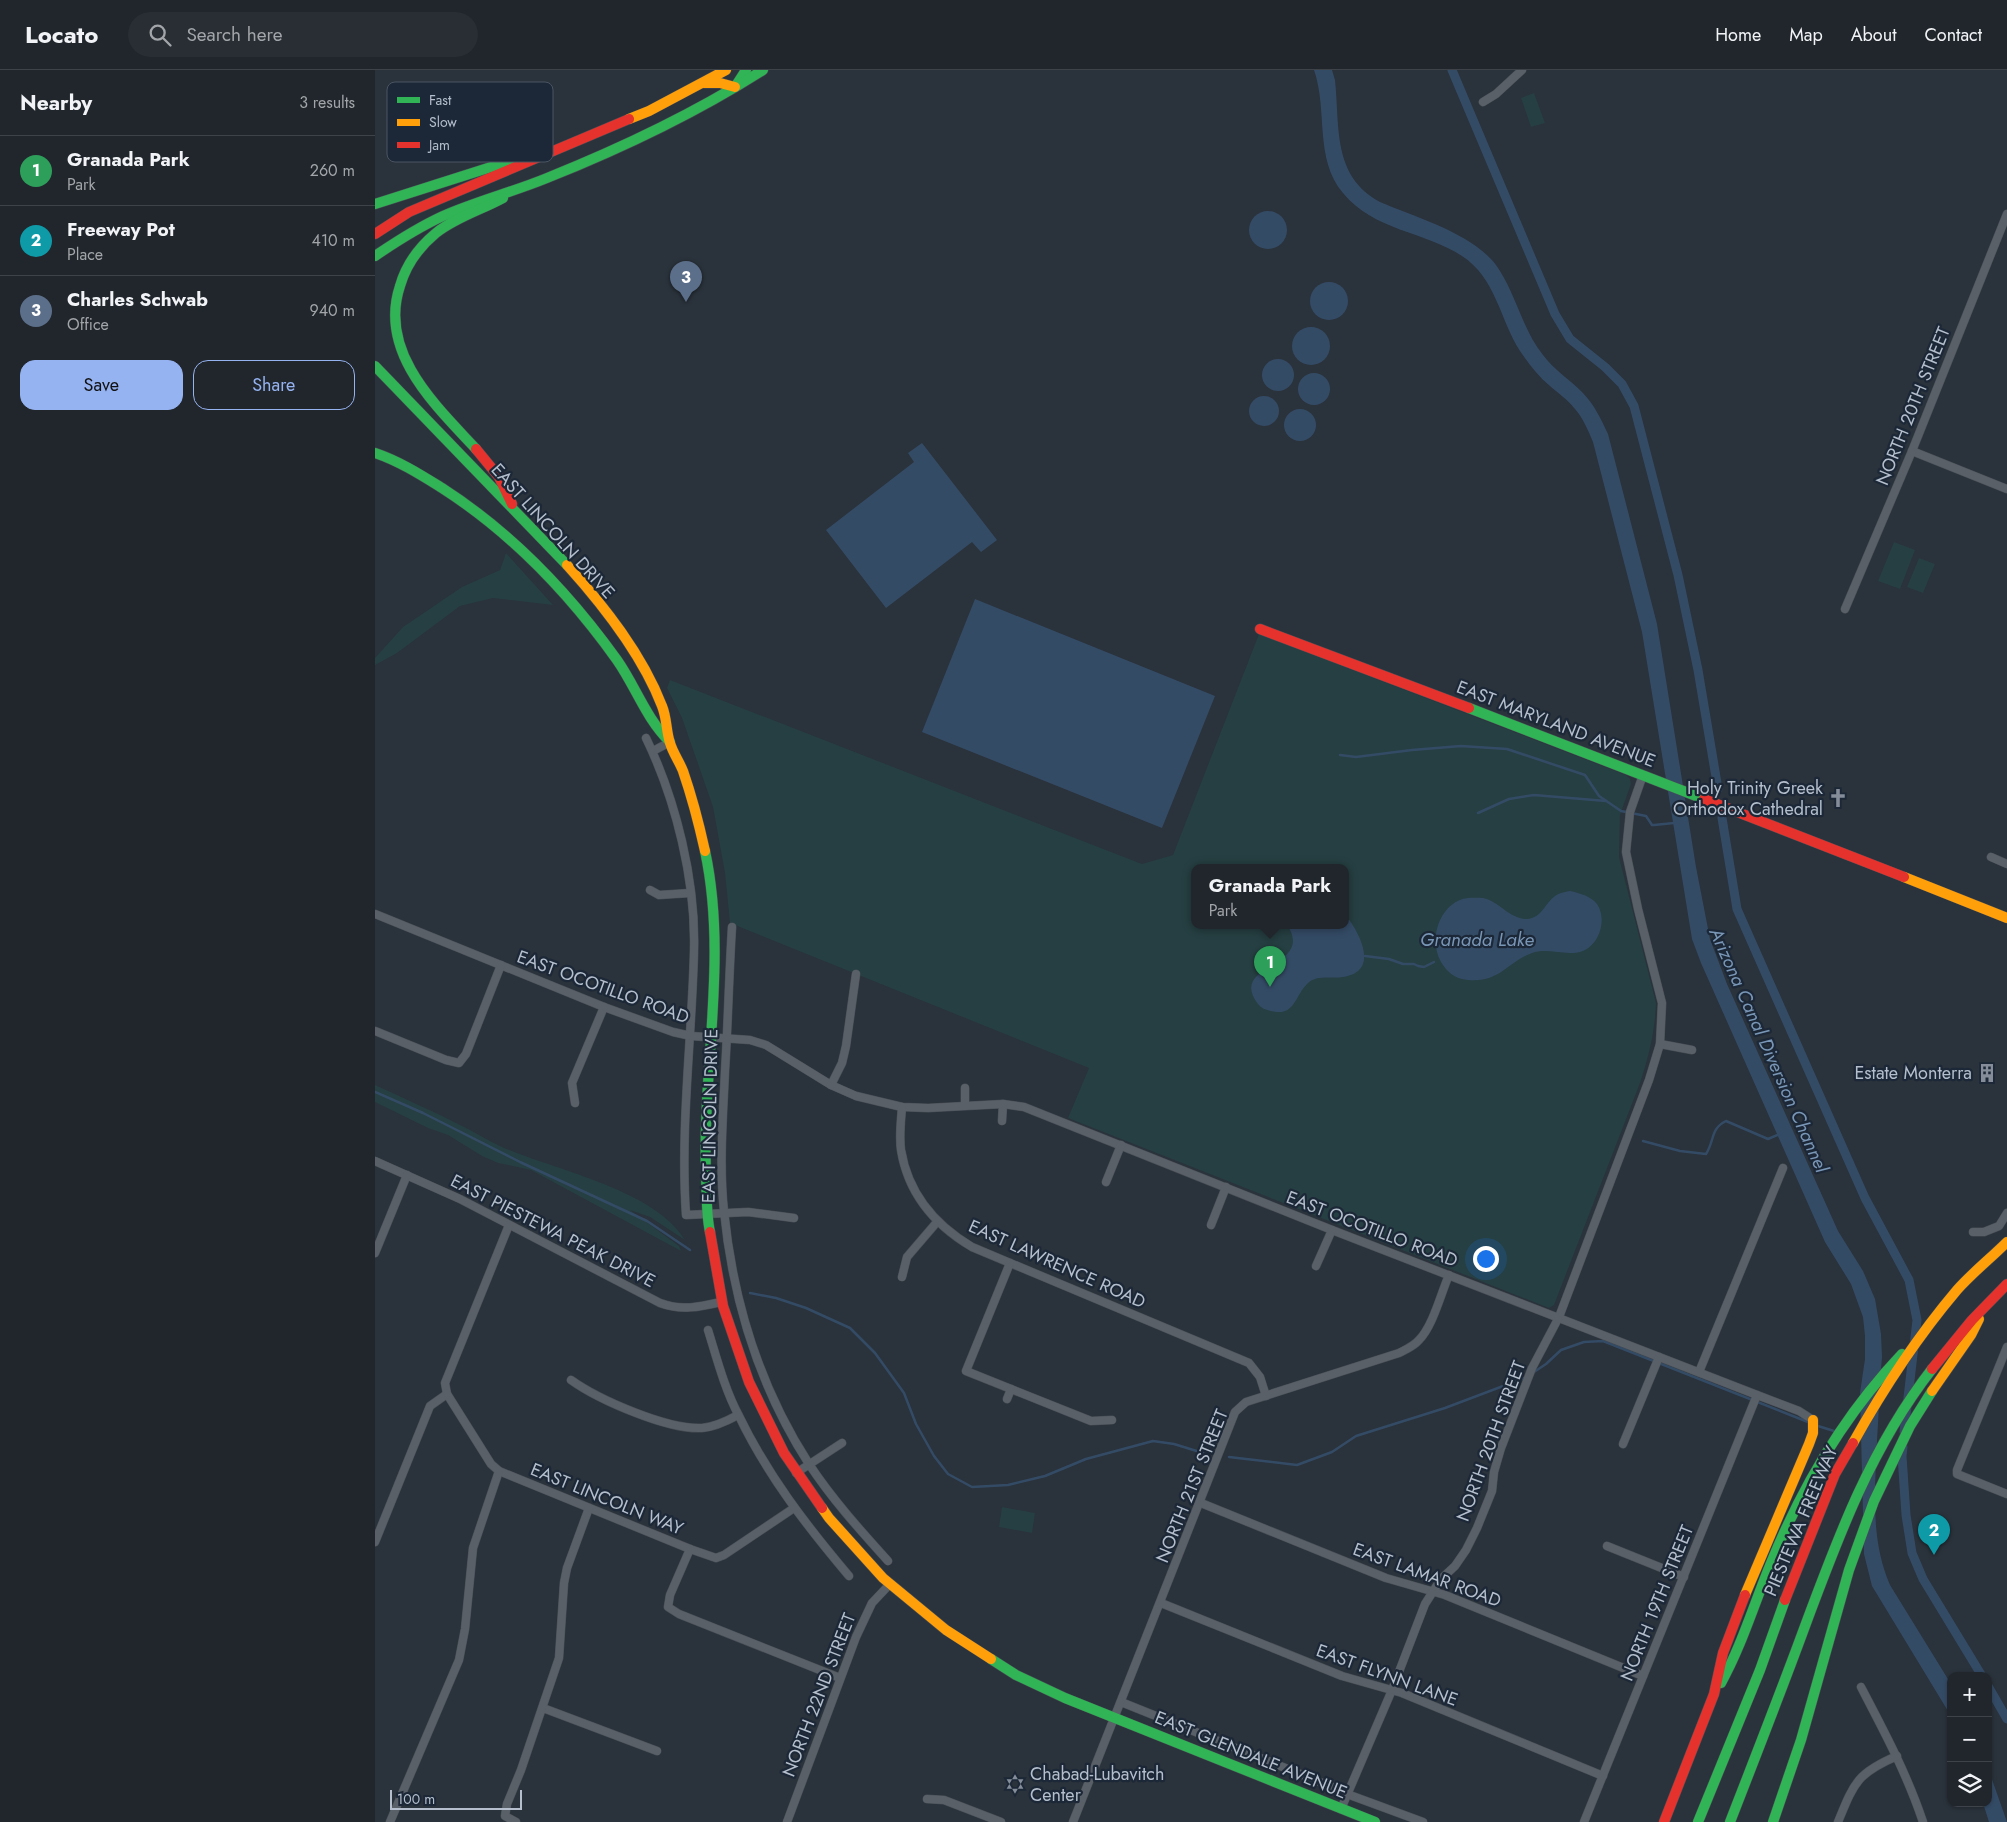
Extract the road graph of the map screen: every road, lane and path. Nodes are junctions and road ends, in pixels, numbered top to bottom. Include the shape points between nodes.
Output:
1 (726, 70) edge
2 (746, 70) edge
3 (763, 70) edge
4 (1522, 70) edge
5 (703, 83) junction
6 (735, 87) junction
7 (1483, 102) dead end
8 (553, 151) edge
9 (508, 162) edge
10 (525, 162) edge
11 (517, 190) junction
12 (375, 204) edge
13 (2007, 214) edge
14 (375, 234) edge
15 (375, 256) edge
16 (375, 366) edge
17 (375, 444) edge
18 (1912, 451) junction
19 (375, 453) edge
20 (389, 458) junction
21 (2007, 489) edge
22 (517, 514) junction
23 (1845, 609) dead end
24 (1260, 629) dead end
25 (646, 738) dead end
26 (670, 742) junction
27 (653, 751) junction
28 (1643, 775) junction
29 (1991, 857) dead end
30 (2007, 864) edge
31 (650, 890) dead end
32 (690, 893) junction
33 (375, 914) edge
34 (2007, 918) edge
35 (731, 927) dead end
36 (501, 965) junction
37 (856, 974) dead end
38 (603, 1007) junction
39 (375, 1031) edge
40 (691, 1036) junction
41 (710, 1037) junction
42 (727, 1038) junction
43 (1660, 1044) junction
44 (1692, 1050) dead end
45 (831, 1086) junction
46 (965, 1088) dead end
47 (575, 1102) dead end
48 (1003, 1104) junction
49 (965, 1105) junction
50 (902, 1107) junction
51 (1002, 1121) dead end
52 (1121, 1145) junction
53 (375, 1161) edge
54 (1783, 1168) dead end
55 (407, 1175) junction
56 (1106, 1182) dead end
57 (1226, 1187) junction
58 (724, 1213) junction
59 (2007, 1213) edge
60 (706, 1215) junction
61 (794, 1218) dead end
62 (937, 1222) junction
63 (509, 1225) junction
64 (1211, 1225) dead end
65 (1332, 1230) junction
66 (1973, 1232) dead end
67 (2007, 1242) edge
68 (375, 1253) edge
69 (1010, 1263) junction
70 (1316, 1266) dead end
71 (1449, 1275) junction
72 (902, 1277) dead end
73 (2007, 1284) edge
74 (721, 1302) junction
75 (1984, 1307) junction
76 (1559, 1317) junction
77 (708, 1330) dead end
78 (1923, 1334) junction
79 (2007, 1347) edge
80 (1659, 1357) junction
81 (1699, 1372) junction
82 (571, 1380) dead end
83 (1011, 1389) junction
84 (447, 1394) junction
85 (1757, 1395) junction
86 (1266, 1396) junction
87 (1007, 1399) dead end
88 (738, 1415) junction
89 (1112, 1420) dead end
90 (1813, 1420) joint
91 (842, 1443) dead end
92 (1623, 1444) dead end
93 (809, 1464) junction
94 (499, 1472) junction
95 (796, 1473) junction
96 (2007, 1494) edge
97 (1201, 1503) junction
98 (589, 1508) junction
99 (794, 1508) junction
100 (375, 1542) edge
101 (1607, 1546) dead end
102 (690, 1549) junction
103 (888, 1561) dead end
104 (849, 1576) dead end
105 (1684, 1577) junction
106 (889, 1585) junction
107 (1432, 1592) junction
108 (1161, 1603) junction
109 (1643, 1676) junction
110 (840, 1678) junction
111 (1861, 1687) dead end
112 (1392, 1690) junction
113 (1714, 1694) junction
114 (1121, 1702) junction
115 (543, 1708) junction
116 (1115, 1718) junction
117 (657, 1751) dead end
118 (1897, 1756) junction
119 (1603, 1776) junction
120 (1335, 1788) dead end
121 (1347, 1794) junction
122 (927, 1799) dead end
123 (1341, 1809) junction
124 (1358, 1819) edge
125 (390, 1822) edge
126 (517, 1822) edge
127 (787, 1822) edge
128 (1001, 1822) edge
129 (1073, 1822) edge
130 (1375, 1822) edge
131 (1423, 1822) edge
132 (1584, 1822) edge
133 (1664, 1822) edge
134 (1699, 1822) edge
135 (1730, 1822) edge
136 (1773, 1822) edge
137 (1838, 1822) edge
138 (1923, 1822) edge

1 - 5 main road
2 - 6 main road
3 - 6 main road
4 - 7 street
5 - 6 main road
5 - 8 main road via 617,126
6 - 11 main road via 645,136
9 - 12 main road
10 - 14 main road via 416,209
11 - 15 main road via 443,216
11 - 22 main road via 449,225 420,248 401,282 395,322 397,342 409,369 499,478
13 - 18 street, NORTH 20TH STREET
16 - 22 main road, EAST LINCOLN DRIVE
17 - 20 main road
18 - 21 street
18 - 23 street, NORTH 20TH STREET
19 - 20 main road, EAST LINCOLN DRIVE
20 - 26 main road, EAST LINCOLN DRIVE via 470,507 534,562 601,638 620,664 653,724
22 - 26 main road, EAST LINCOLN DRIVE via 615,625 655,689 667,719
24 - 28 main road, EAST MARYLAND AVENUE
25 - 27 street, EAST LINCOLN DRIVE
26 - 27 street
26 - 41 main road, EAST LINCOLN DRIVE via 700,825 709,882 714,936
27 - 32 street, EAST LINCOLN DRIVE via 674,815
28 - 34 main road, EAST MARYLAND AVENUE
28 - 43 street, NORTH 20TH STREET via 1630,812 1626,852 1662,1003
29 - 30 street
31 - 32 street via 659,895
32 - 40 street, EAST LINCOLN DRIVE via 694,950
33 - 36 street, EAST OCOTILLO ROAD
35 - 42 street, EAST LINCOLN DRIVE
36 - 38 street, EAST OCOTILLO ROAD
36 - 39 street via 466,1054 459,1063
37 - 45 street via 846,1046
38 - 40 street, EAST OCOTILLO ROAD
38 - 47 street via 572,1083
40 - 41 street, EAST OCOTILLO ROAD
40 - 60 street, EAST LINCOLN DRIVE via 684,1187 686,1215
41 - 42 street, EAST OCOTILLO ROAD
41 - 60 main road, EAST LINCOLN DRIVE via 705,1144
42 - 45 street, EAST OCOTILLO ROAD via 766,1045
42 - 58 street, EAST LINCOLN DRIVE via 722,1130
43 - 44 street
43 - 76 street, NORTH 20TH STREET
45 - 50 street, EAST OCOTILLO ROAD
46 - 49 street
48 - 49 street, EAST OCOTILLO ROAD
48 - 51 street
48 - 52 street, EAST OCOTILLO ROAD via 1023,1107
49 - 50 street, EAST OCOTILLO ROAD
50 - 62 street, EAST LAWRENCE ROAD via 901,1148 906,1174 919,1199
52 - 56 street
52 - 57 street, EAST OCOTILLO ROAD
53 - 55 street, EAST PIESTEWA PEAK DRIVE
54 - 81 street
55 - 63 street, EAST PIESTEWA PEAK DRIVE
55 - 68 street
57 - 64 street
57 - 65 street, EAST OCOTILLO ROAD
58 - 60 street
58 - 61 street
58 - 93 street, EAST LINCOLN DRIVE via 749,1338 778,1409
59 - 66 street via 1999,1226
60 - 74 main road, EAST LINCOLN DRIVE
62 - 69 street, EAST LAWRENCE ROAD via 971,1247
62 - 72 street via 907,1257
63 - 74 street, EAST PIESTEWA PEAK DRIVE via 670,1307 689,1308
63 - 84 street via 445,1383
65 - 70 street
65 - 71 street, EAST OCOTILLO ROAD
67 - 78 main road, PIESTEWA FREEWAY via 1947,1302
69 - 83 street via 966,1371
69 - 86 street, EAST LAWRENCE ROAD via 1249,1364 1260,1377
71 - 76 street, EAST OCOTILLO ROAD
71 - 86 street, NORTH 21ST STREET via 1427,1329 1411,1347
73 - 75 main road
74 - 95 main road, EAST LINCOLN DRIVE via 758,1406
75 - 135 main road via 1947,1348 1916,1390 1884,1441 1847,1514
75 - 136 main road via 1971,1336 1907,1434 1874,1501
76 - 80 street, EAST OCOTILLO ROAD
76 - 107 street, NORTH 20TH STREET via 1533,1368 1501,1448 1491,1491 1477,1528 1466,1550
77 - 88 street
78 - 113 main road via 1885,1370 1827,1452 1772,1562 1735,1659
78 - 134 main road, PIESTEWA FREEWAY via 1865,1421 1835,1474
79 - 96 street via 1957,1470 1957,1474
80 - 81 street, EAST OCOTILLO ROAD
80 - 92 street
81 - 85 street, EAST OCOTILLO ROAD
82 - 88 street via 587,1391 672,1425 704,1428
83 - 87 street
83 - 89 street via 1091,1421
84 - 94 street
84 - 100 street via 430,1406
85 - 90 street, EAST OCOTILLO ROAD via 1799,1411
85 - 105 street, NORTH 19TH STREET
86 - 97 street, NORTH 21ST STREET via 1246,1402 1235,1412
88 - 99 street via 770,1473
90 - 113 main road via 1809,1444 1723,1654
91 - 93 street
93 - 95 street
93 - 103 street, EAST LINCOLN DRIVE via 836,1502
94 - 98 street, EAST LINCOLN WAY
94 - 125 street via 473,1548 459,1660
95 - 106 main road, EAST LINCOLN DRIVE via 833,1524
97 - 107 street, EAST LAMAR ROAD via 1386,1578
97 - 108 street, NORTH 21ST STREET
98 - 102 street, EAST LINCOLN WAY
98 - 115 street via 567,1568 559,1658
99 - 102 street, EAST LINCOLN WAY via 724,1555 716,1558
99 - 104 street
101 - 105 street
102 - 110 street via 668,1607
105 - 109 street, NORTH 19TH STREET
106 - 110 street, NORTH 22ND STREET via 872,1603
106 - 116 main road, EAST LINCOLN DRIVE via 927,1616 993,1661 1044,1688
107 - 109 street, EAST LAMAR ROAD
107 - 112 street, NORTH 20TH STREET
108 - 112 street, EAST FLYNN LANE via 1342,1676
108 - 114 street, NORTH 21ST STREET
109 - 119 street, NORTH 19TH STREET
110 - 127 street, NORTH 22ND STREET
111 - 118 street
112 - 119 street, EAST FLYNN LANE
112 - 121 street, NORTH 20TH STREET
113 - 133 main road
114 - 116 street, NORTH 21ST STREET
114 - 120 street
115 - 117 street
115 - 126 street via 507,1804 505,1816
116 - 123 main road, EAST GLENDALE AVENUE
116 - 129 street, NORTH 21ST STREET
118 - 137 street via 1875,1765 1857,1780
118 - 138 street
119 - 132 street, NORTH 19TH STREET
121 - 123 street, NORTH 20TH STREET
121 - 131 street
122 - 128 street via 944,1800
123 - 124 main road, EAST GLENDALE AVENUE
124 - 130 main road, EAST GLENDALE AVENUE

